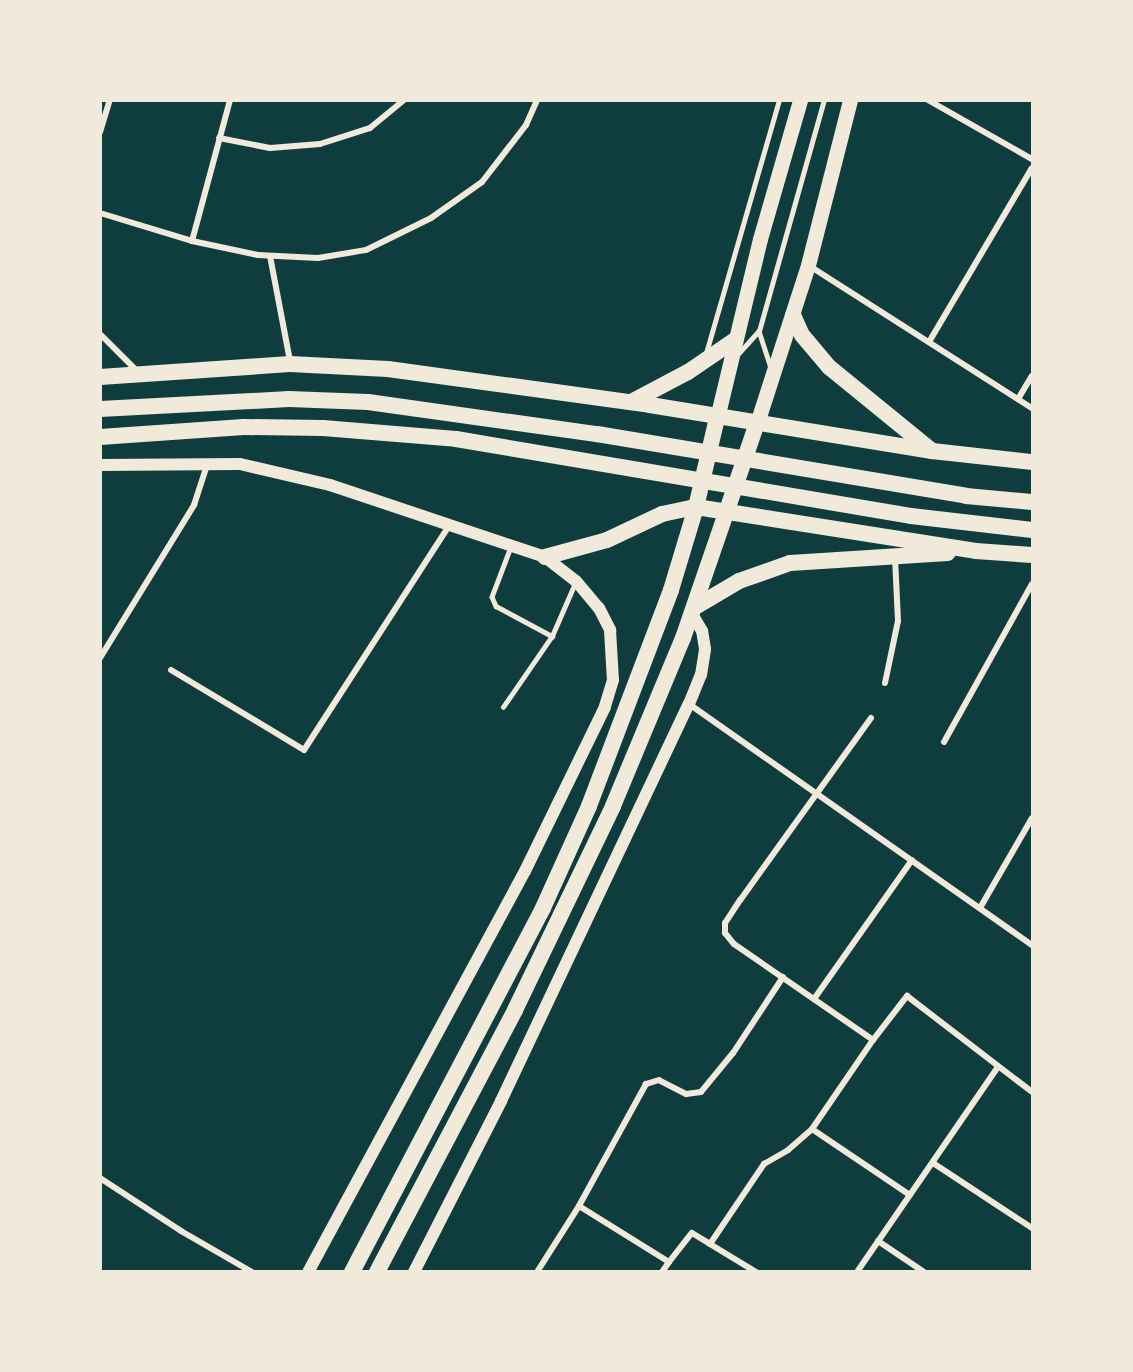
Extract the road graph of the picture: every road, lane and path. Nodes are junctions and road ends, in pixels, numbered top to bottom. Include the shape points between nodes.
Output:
1 (110, 100) edge
2 (230, 100) edge
3 (404, 100) edge
4 (537, 100) edge
5 (779, 100) edge
6 (800, 100) edge
7 (824, 100) edge
8 (850, 100) edge
9 (928, 100) edge
10 (100, 132) edge
11 (219, 138) junction
12 (1032, 159) edge
13 (1032, 168) edge
14 (100, 213) edge
15 (192, 241) junction
16 (270, 256) junction
17 (808, 265) junction
18 (793, 315) junction
19 (759, 331) junction
20 (100, 334) edge
21 (735, 340) junction
22 (929, 342) junction
23 (704, 361) junction
24 (730, 363) junction
25 (290, 364) junction
26 (140, 374) junction
27 (773, 375) junction
28 (1032, 376) edge
29 (100, 377) edge
30 (1018, 399) junction
31 (631, 402) junction
32 (1032, 408) edge
33 (100, 409) edge
34 (717, 418) junction
35 (757, 423) junction
36 (100, 437) edge
37 (932, 451) junction
38 (208, 461) junction
39 (1032, 462) edge
40 (100, 465) edge
41 (1032, 502) edge
42 (696, 507) junction
43 (728, 512) junction
44 (450, 524) junction
45 (1032, 530) edge
46 (513, 544) junction
47 (976, 550) junction
48 (1032, 555) edge
49 (545, 557) junction
50 (895, 557) junction
51 (576, 581) junction
52 (1032, 584) edge
53 (693, 610) junction
54 (552, 636) junction
55 (100, 658) edge
56 (171, 670) dead end
57 (885, 683) dead end
58 (690, 704) junction
59 (503, 707) dead end
60 (871, 718) dead end
61 (944, 742) dead end
62 (817, 793) junction
63 (1032, 818) edge
64 (912, 860) junction
65 (980, 908) junction
66 (1032, 945) edge
67 (783, 977) junction
68 (814, 999) junction
69 (873, 1040) junction
70 (998, 1067) junction
71 (1032, 1092) edge
72 (812, 1129) junction
73 (933, 1163) junction
74 (100, 1178) edge
75 (910, 1195) junction
76 (579, 1206) junction
77 (1032, 1228) edge
78 (878, 1241) junction
79 (710, 1244) junction
80 (669, 1262) junction
81 (252, 1272) edge
82 (308, 1272) edge
83 (352, 1272) edge
84 (378, 1272) edge
85 (414, 1272) edge
86 (537, 1272) edge
87 (662, 1272) edge
88 (756, 1272) edge
89 (857, 1272) edge
90 (924, 1272) edge

1 - 10 street
2 - 11 street
3 - 11 street via 370,128 320,144 270,148
4 - 16 street via 526,125 482,182 431,218 366,250 318,258
5 - 23 lane
6 - 21 main road
7 - 19 lane
8 - 17 main road
9 - 12 street
11 - 15 street
13 - 22 street
14 - 15 street
15 - 16 street
16 - 25 street
17 - 18 main road
17 - 22 street
18 - 27 main road
18 - 37 highway via 802,336 829,367
19 - 24 lane
19 - 27 lane
20 - 26 street
21 - 23 highway
21 - 24 main road
22 - 30 street
23 - 31 highway
24 - 34 main road
25 - 26 highway
25 - 31 highway via 388,369
26 - 29 highway
27 - 35 main road
28 - 30 street
30 - 32 street
31 - 34 highway
33 - 41 highway via 289,399 368,402 597,434 966,496
34 - 35 highway
34 - 42 highway
35 - 37 highway
35 - 43 highway
36 - 45 highway via 244,427 323,428 456,439 911,516
37 - 39 highway
38 - 40 main road
38 - 44 main road via 240,464 330,485
38 - 55 street via 194,505
42 - 43 highway
42 - 49 highway via 662,514 607,540
42 - 83 highway via 630,701 543,908
43 - 47 highway
43 - 53 highway
44 - 46 main road
44 - 56 street via 304,750
46 - 49 main road
46 - 54 lane via 492,597 496,606
47 - 48 highway
47 - 50 highway
49 - 51 main road
50 - 53 highway via 790,563 739,581
50 - 57 street via 898,621
51 - 54 lane
51 - 82 main road via 599,608 610,630 613,680 604,707 525,871
52 - 61 street
53 - 58 main road via 705,649
53 - 84 highway via 575,890
54 - 59 lane
58 - 62 street
58 - 85 main road via 501,1101
60 - 62 street
62 - 64 street
62 - 67 street via 725,923 727,938
63 - 65 street
64 - 65 street
64 - 68 street
65 - 66 street
67 - 68 street
67 - 76 street via 733,1053 701,1092 686,1094 659,1080 646,1084
68 - 69 street
69 - 70 street via 907,996
69 - 72 street
70 - 71 street
70 - 73 street
72 - 75 street
72 - 79 street via 764,1164
73 - 75 street
73 - 77 street
74 - 81 street
75 - 78 street
76 - 80 street
76 - 86 street
78 - 89 street
78 - 90 street
79 - 80 street via 693,1233
79 - 88 street
80 - 87 street

